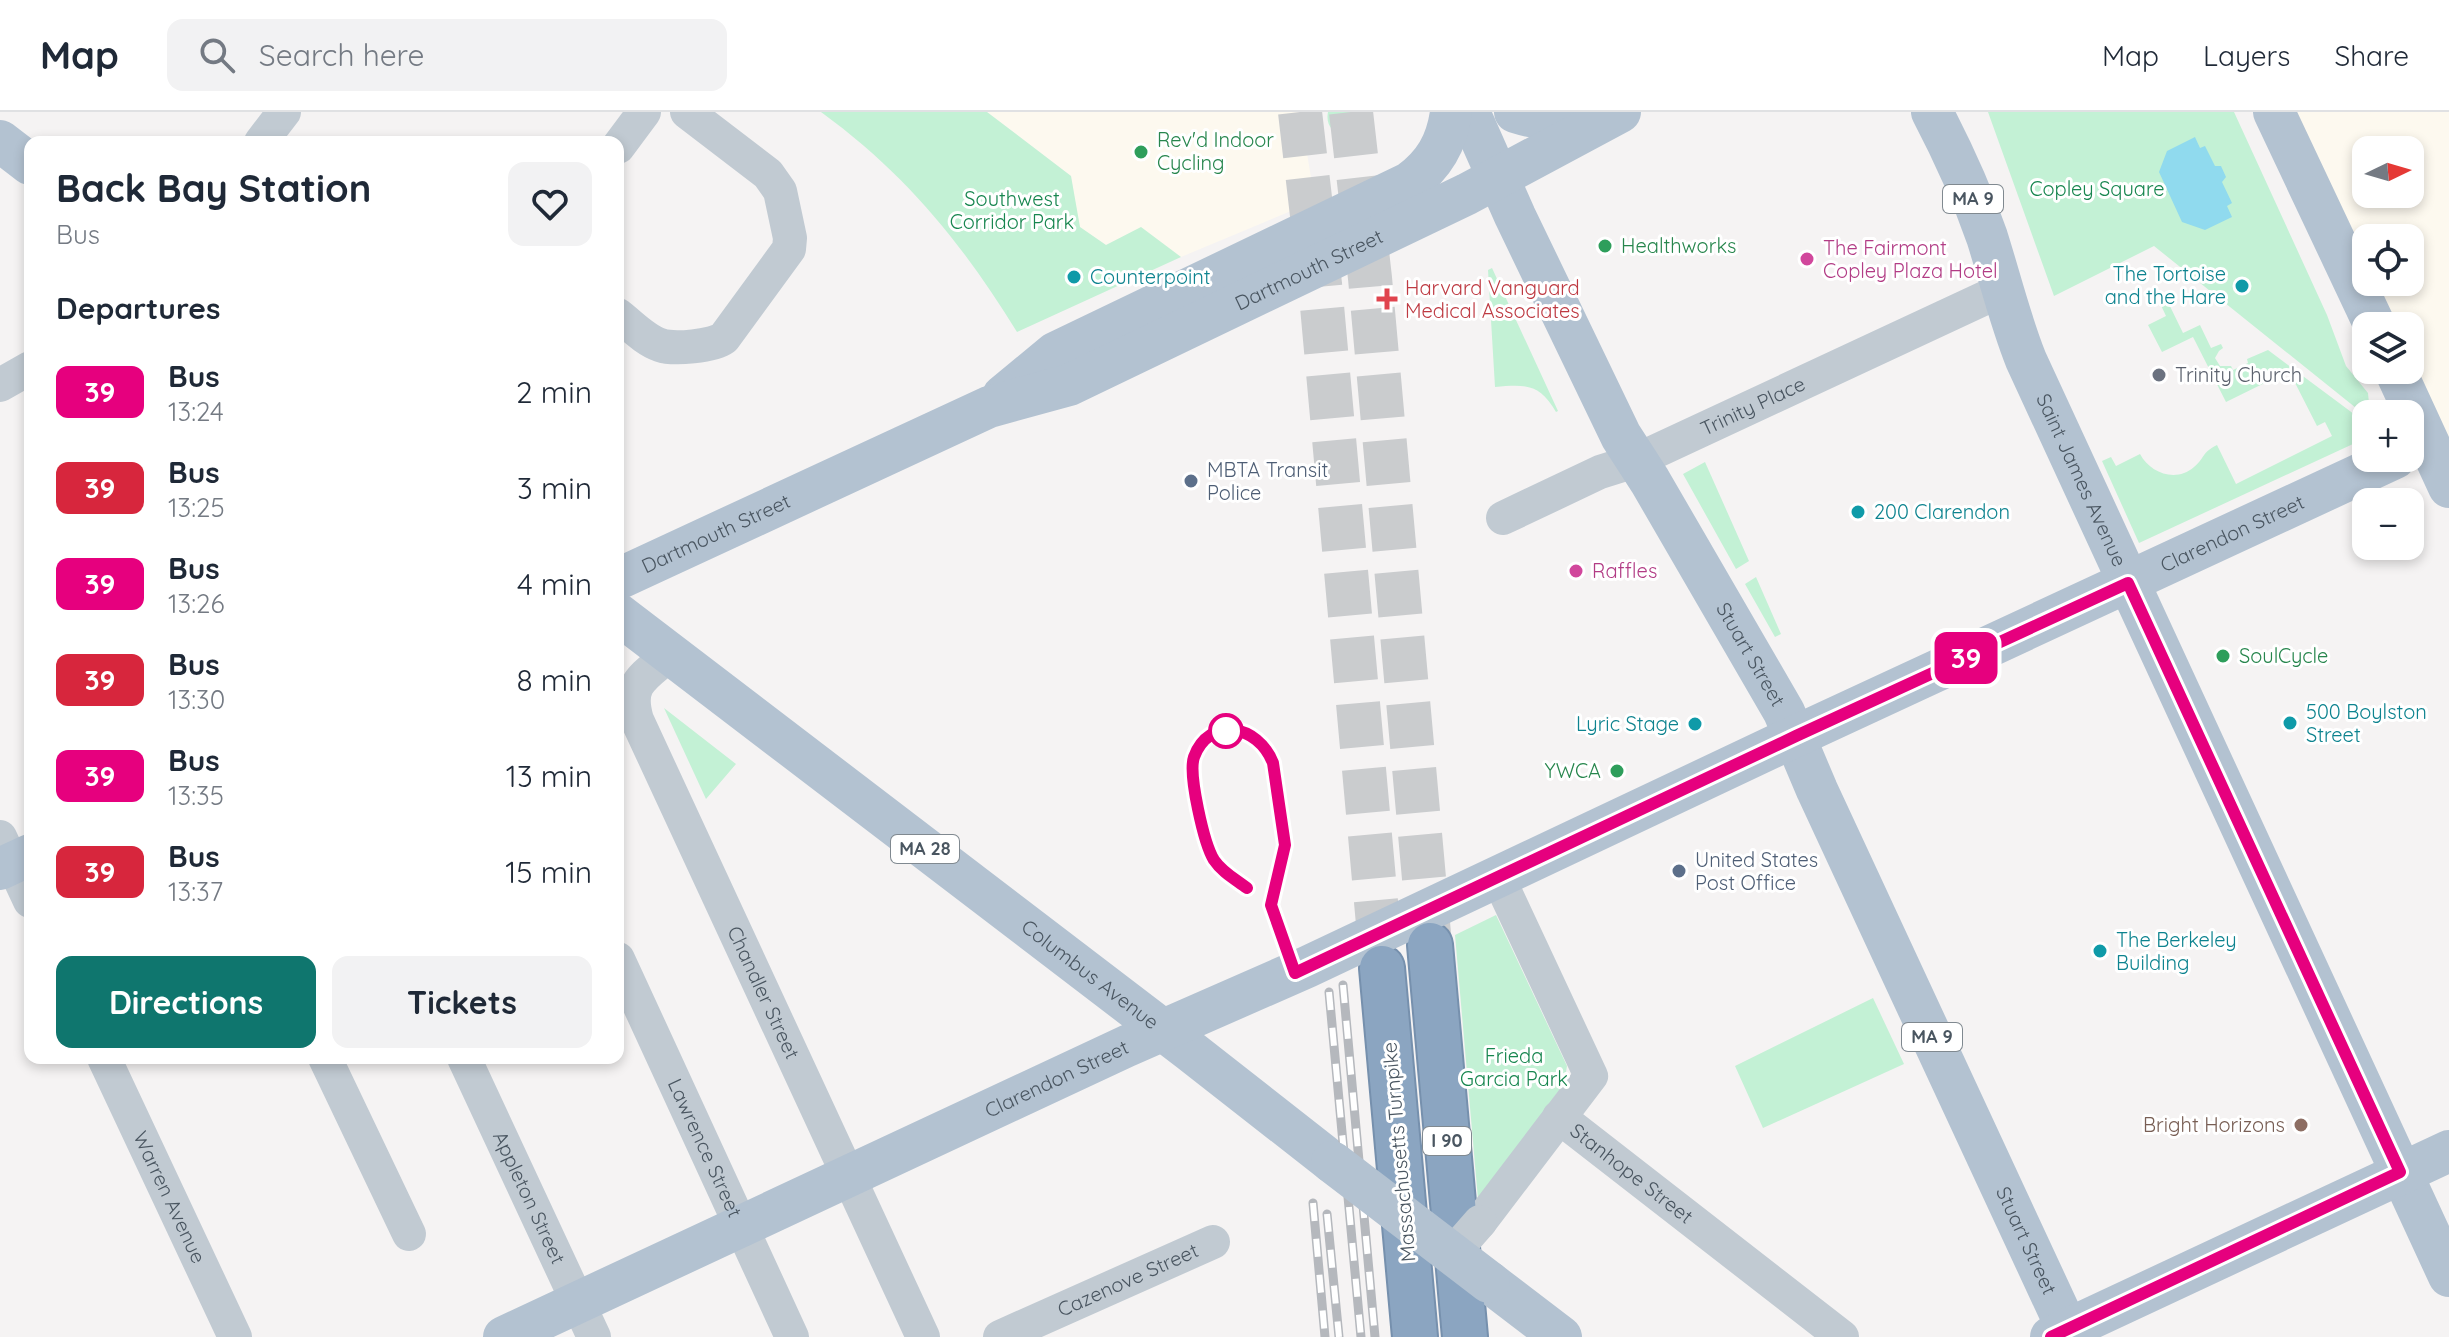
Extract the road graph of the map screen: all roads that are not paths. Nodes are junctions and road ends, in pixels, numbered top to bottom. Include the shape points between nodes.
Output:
1 (284, 112) edge
2 (644, 112) edge
3 (687, 112) edge
4 (1451, 112) edge
5 (1469, 112) edge
6 (1515, 112) edge
7 (1932, 112) edge
8 (2274, 112) edge
9 (1618, 114) edge
10 (266, 136) edge
11 (624, 139) edge
12 (0, 141) edge
13 (24, 159) edge
14 (1498, 177) junction
15 (2002, 290) junction
16 (2368, 312) edge
17 (624, 319) edge
18 (24, 371) edge
19 (0, 385) edge
20 (989, 407) junction
21 (2424, 451) edge
22 (1635, 461) junction
23 (2367, 472) edge
24 (2449, 487) edge
25 (1503, 518) dead end
26 (624, 576) edge
27 (2128, 583) junction
28 (624, 619) edge
29 (669, 655) junction
30 (1796, 736) junction
31 (11, 856) edge
32 (1498, 877) junction
33 (24, 887) edge
34 (1430, 945) tunnel mouth
35 (1382, 968) tunnel mouth
36 (624, 972) edge
37 (1163, 1030) junction
38 (107, 1064) edge
39 (328, 1064) edge
40 (467, 1064) edge
41 (1559, 1117) junction
42 (2449, 1151) edge
43 (2400, 1172) junction
44 (849, 1177) junction
45 (741, 1227) junction
46 (409, 1234) dead end
47 (1213, 1242) dead end
48 (1452, 1254) junction
49 (2449, 1276) edge
50 (586, 1320) edge
51 (2063, 1335) edge
52 (235, 1337) edge
53 (504, 1337) edge
54 (792, 1337) edge
55 (923, 1337) edge
56 (1000, 1337) edge
57 (1415, 1337) edge
58 (1465, 1337) edge
59 (1561, 1337) edge
60 (1842, 1337) edge

1 - 10 street
2 - 11 street
3 - 17 street via 778,186 789,249 720,342 662,346
4 - 20 main road, Dartmouth Street via 1440,152 1409,183 1055,353
5 - 14 main road, Stuart Street / MA 9
6 - 9 main road via 1569,121
7 - 15 main road, Saint James Avenue / MA 9 via 1970,193
8 - 16 main road
9 - 14 main road, Dartmouth Street
12 - 13 main road
14 - 20 main road, Dartmouth Street via 1069,385
14 - 22 main road, Stuart Street / MA 9
15 - 22 street, Trinity Place
15 - 27 main road, Saint James Avenue / MA 9 via 2026,360
18 - 19 street
20 - 26 main road, Dartmouth Street
21 - 24 main road
22 - 25 street, Trinity Place
22 - 30 main road, Stuart Street / MA 9
23 - 27 main road, Clarendon Street
27 - 30 main road, Clarendon Street
27 - 43 main road, Saint James Avenue
28 - 29 main road, Columbus Avenue / MA 28
29 - 37 main road, Columbus Avenue / MA 28
29 - 44 street, Chandler Street via 633,689 637,720
30 - 32 main road, Clarendon Street
30 - 51 main road, Stuart Street / MA 9
31 - 33 street
32 - 37 main road, Clarendon Street
32 - 41 street, Stanhope Street via 1591,1076
34 - 58 highway, I 90
35 - 57 highway, Massachusetts Turnpike / I 90
36 - 45 street, Lawrence Street
37 - 44 main road, Clarendon Street
37 - 48 main road, Columbus Avenue / MA 28, bridge
38 - 52 street, Warren Avenue
39 - 46 street
40 - 50 street, Appleton Street
41 - 48 street, bridge
41 - 60 street, Stanhope Street
42 - 43 main road
43 - 49 main road, Saint James Avenue
43 - 51 main road
44 - 45 main road, Clarendon Street
44 - 55 street, Chandler Street
45 - 50 main road, Clarendon Street
45 - 54 street, Lawrence Street
47 - 56 street, Cazenove Street
48 - 59 main road, Columbus Avenue / MA 28, bridge
50 - 53 main road, Clarendon Street

